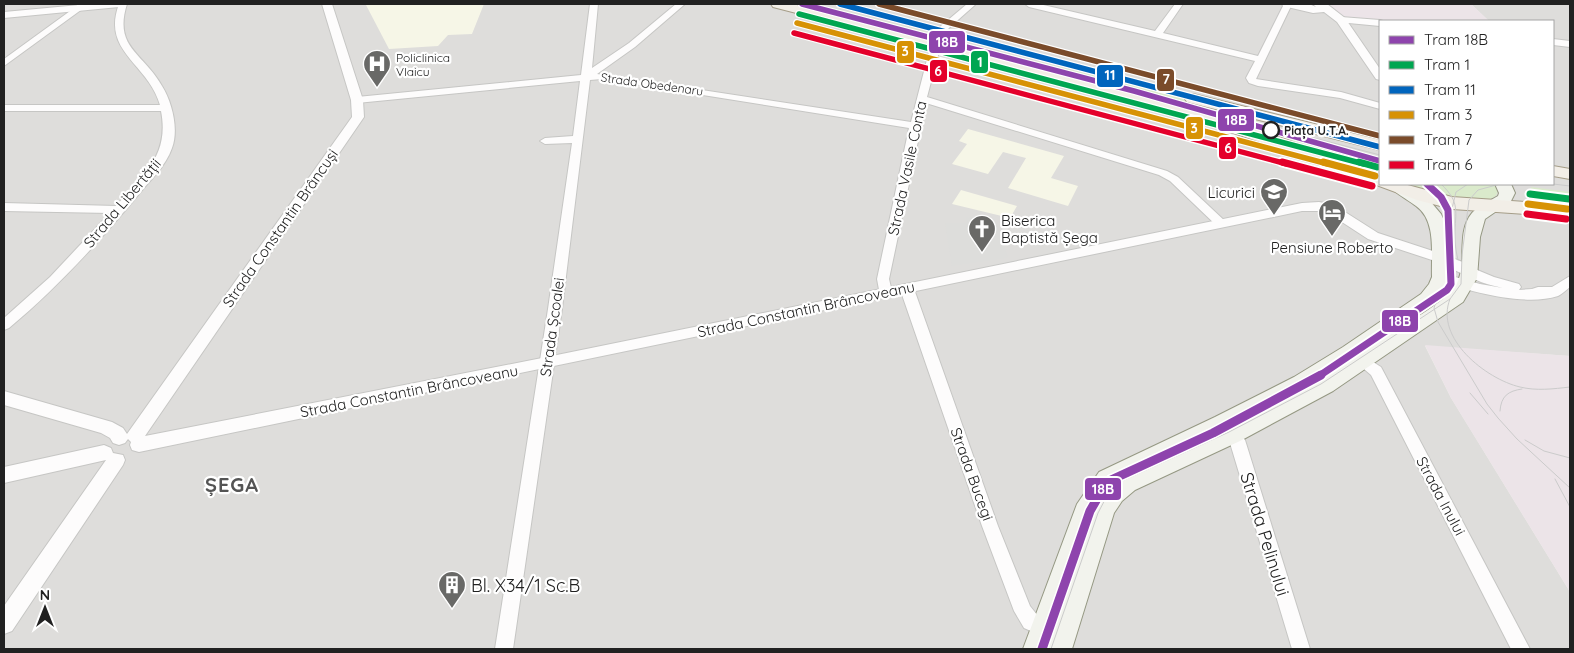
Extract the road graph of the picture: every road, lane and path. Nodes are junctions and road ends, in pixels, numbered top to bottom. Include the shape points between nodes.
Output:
1 (121, 4) edge
2 (327, 4) edge
3 (594, 4) edge
4 (681, 4) edge
5 (778, 4) edge
6 (828, 4) edge
7 (958, 4) edge
8 (1029, 4) edge
9 (1073, 4) edge
10 (1179, 4) edge
11 (1287, 4) edge
12 (81, 5) edge
13 (970, 5) edge
14 (1316, 6) edge
15 (1065, 12) junction
16 (4, 15) edge
17 (1340, 20) junction
18 (1379, 23) edge
19 (1158, 34) junction
20 (937, 39) junction
21 (1554, 42) edge
22 (1568, 45) edge
23 (1260, 59) junction
24 (4, 63) edge
25 (586, 76) junction
26 (1379, 76) edge
27 (922, 99) junction
28 (357, 100) junction
29 (1379, 106) edge
30 (4, 108) edge
31 (166, 108) junction
32 (915, 126) junction
33 (578, 139) junction
34 (545, 141) dead end
35 (1379, 145) edge
36 (1554, 171) edge
37 (1570, 174) edge
38 (1379, 181) edge
39 (1503, 185) edge
40 (1394, 186) edge
41 (1495, 206) junction
42 (4, 207) edge
43 (119, 210) junction
44 (1570, 211) edge
45 (1221, 223) junction
46 (1440, 267) junction
47 (1466, 275) junction
48 (1570, 280) edge
49 (907, 289) junction
50 (885, 292) junction
51 (4, 325) edge
52 (1357, 357) junction
53 (547, 363) junction
54 (4, 398) edge
55 (1227, 429) junction
56 (131, 439) junction
57 (110, 457) junction
58 (4, 475) edge
59 (4, 624) edge
60 (1043, 628) junction
61 (1061, 643) edge
62 (504, 649) edge
63 (1036, 649) edge
64 (1301, 649) edge
65 (1521, 649) edge

1 - 12 street
1 - 31 street, Strada Libertății via 117,22 121,38 156,82
2 - 28 street, Strada Constantin Brâncuși
3 - 25 street, Strada Școalei
4 - 25 street via 632,45
5 - 20 main road
6 - 20 main road
7 - 13 street
8 - 15 street
9 - 15 street
10 - 19 street
11 - 14 street
11 - 23 street
12 - 16 street
12 - 24 street
13 - 20 street
14 - 17 street
15 - 19 street
17 - 18 street
17 - 26 street
19 - 23 street
20 - 27 street, Strada Vasile Conta
20 - 35 main road
20 - 38 main road via 1181,108
21 - 22 street
23 - 29 street via 1251,78 1260,84 1341,95
25 - 28 street, Strada Obedenaru
25 - 32 street, Strada Obedenaru via 612,77
25 - 33 street, Strada Școalei
27 - 32 street, Strada Vasile Conta
27 - 45 street via 1163,173 1174,179
28 - 56 street, Strada Constantin Brâncuși via 358,117
30 - 31 street
31 - 43 street, Strada Libertății via 168,139 164,154
32 - 50 street, Strada Vasile Conta via 883,279
33 - 34 street
33 - 53 street, Strada Școalei
36 - 37 main road
39 - 41 main road via 1506,196
40 - 41 main road via 1452,203
40 - 46 main road via 1424,204 1433,214 1438,225
41 - 44 main road
41 - 47 main road via 1476,219
42 - 43 street
43 - 51 street, Strada Libertății via 54,281
45 - 46 street, Strada Constantin Brâncoveanu via 1302,207 1324,207 1373,236
45 - 49 street, Strada Constantin Brâncoveanu
46 - 47 street, Strada Constantin Brâncoveanu
46 - 52 main road via 1437,287 1427,298
47 - 48 street via 1484,291 1525,294 1558,291
47 - 52 main road via 1461,293 1450,302
49 - 50 street, Strada Constantin Brâncoveanu
49 - 60 street, Strada Bucegi via 1023,611 1031,622
50 - 53 street, Strada Constantin Brâncoveanu
52 - 55 main road via 1319,389
52 - 65 street, Strada Inului via 1376,371
53 - 56 street, Strada Constantin Brâncoveanu
53 - 62 street, Strada Școalei
54 - 56 street via 106,427
55 - 60 main road via 1115,473 1101,485 1088,504
55 - 61 main road via 1128,483 1114,494 1104,510
55 - 64 street, Strada Pelinului via 1237,440
56 - 57 street, Strada Constantin Brâncuși via 128,456
57 - 58 street
57 - 59 street, Strada Constantin Brâncuși
60 - 61 street, Strada Bucegi
60 - 63 main road

